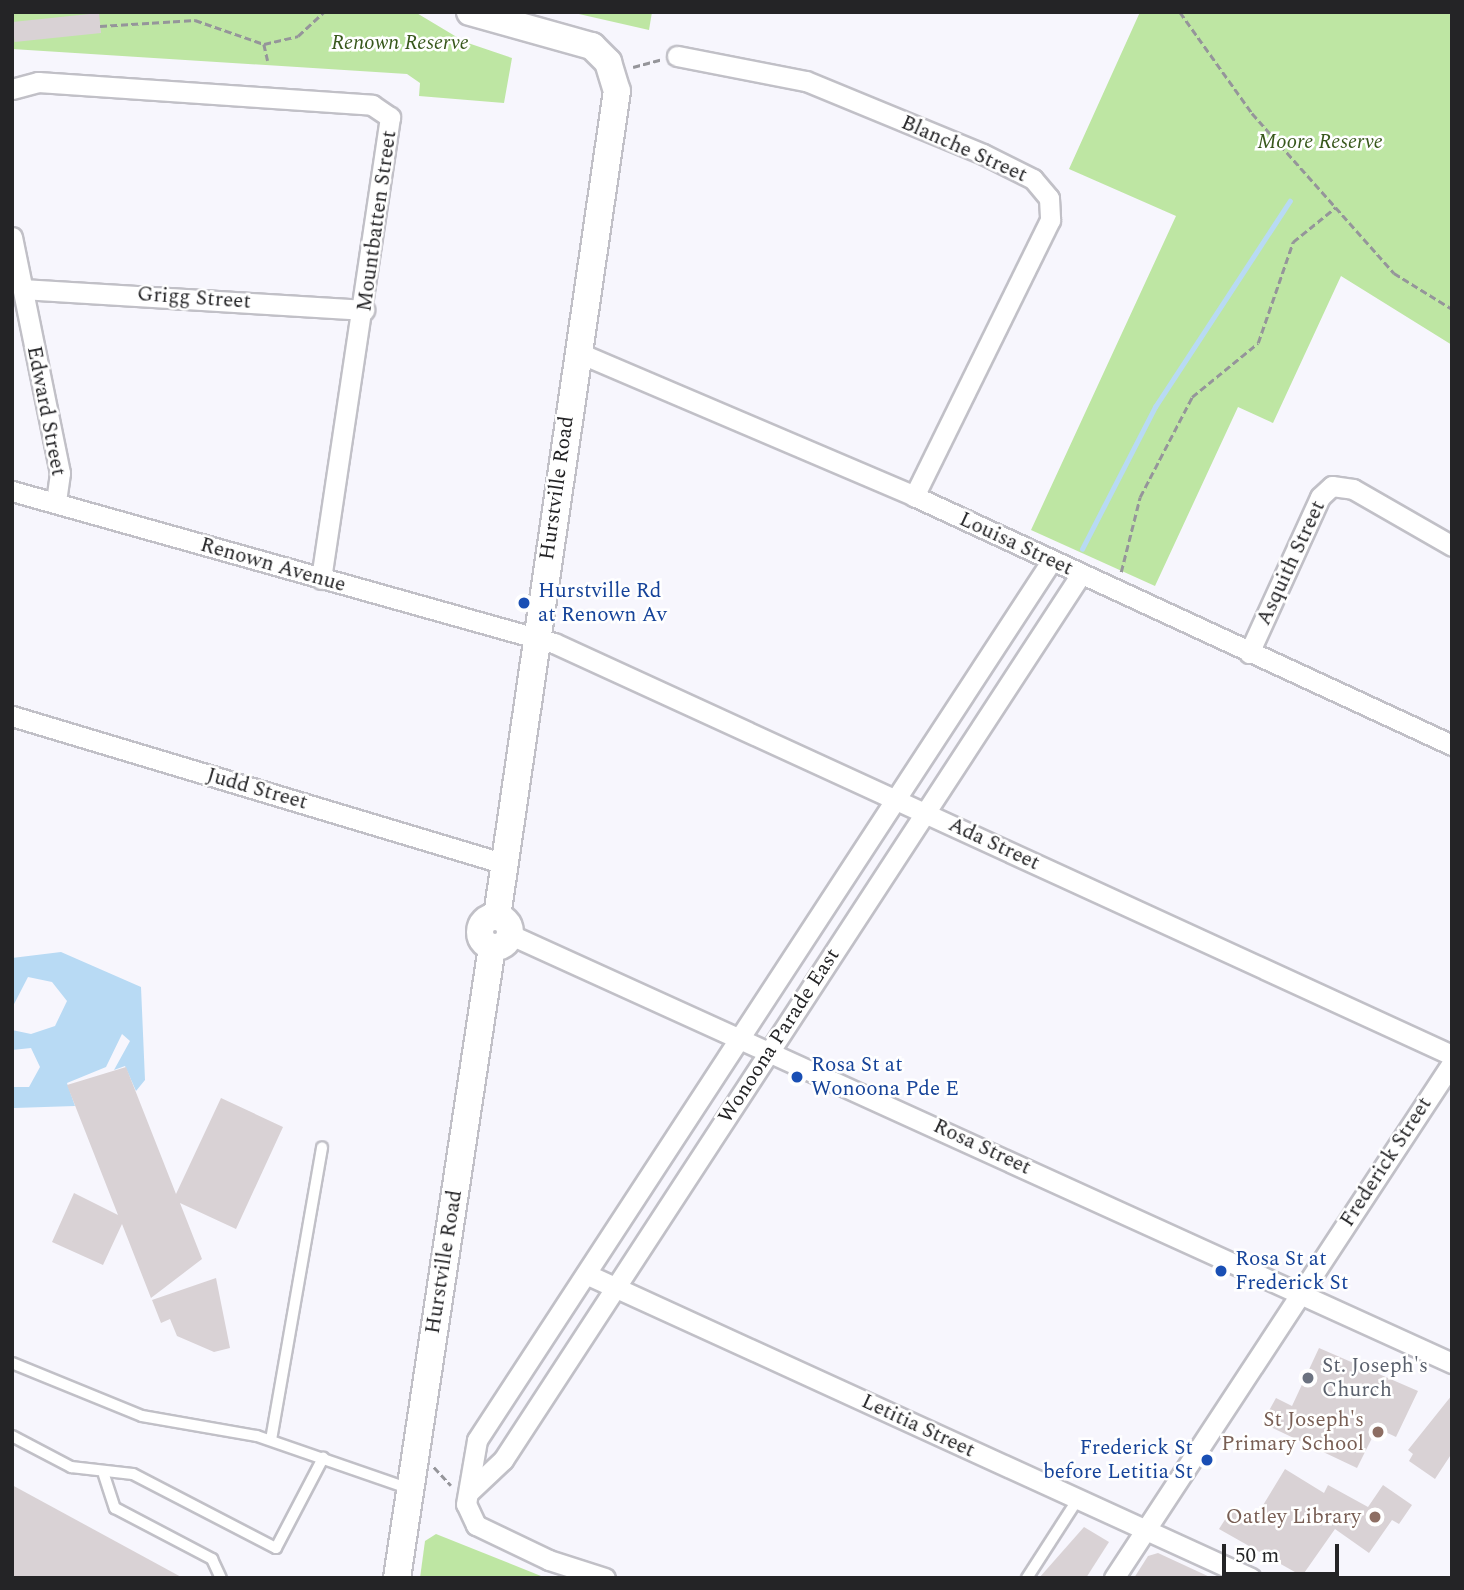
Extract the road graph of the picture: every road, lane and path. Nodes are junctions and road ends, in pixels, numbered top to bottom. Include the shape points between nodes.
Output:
1 (470, 12) edge
2 (1180, 12) edge
3 (326, 13) edge
4 (100, 26) dead end
5 (264, 44) junction
6 (677, 56) joint
7 (268, 61) dead end
8 (611, 69) junction
9 (12, 89) edge
10 (1336, 207) junction
11 (12, 237) edge
12 (23, 289) junction
13 (1452, 309) edge
14 (364, 310) junction
15 (577, 352) junction
16 (12, 491) edge
17 (914, 496) junction
18 (57, 503) junction
19 (1452, 546) edge
20 (1052, 560) junction
21 (1081, 574) junction
22 (321, 579) junction
23 (1117, 589) junction
24 (535, 640) junction
25 (1249, 653) junction
26 (12, 716) edge
27 (1452, 745) edge
28 (894, 798) junction
29 (925, 812) junction
30 (502, 863) junction
31 (500, 933) junction
32 (742, 1039) junction
33 (769, 1050) junction
34 (1452, 1055) edge
35 (1452, 1063) edge
36 (322, 1147) dead end
37 (586, 1274) junction
38 (616, 1288) junction
39 (1301, 1293) junction
40 (12, 1363) edge
41 (1452, 1363) edge
42 (12, 1436) edge
43 (271, 1440) junction
44 (323, 1458) junction
45 (104, 1475) junction
46 (412, 1476) junction
47 (468, 1498) junction
48 (1077, 1499) junction
49 (1146, 1529) junction
50 (220, 1578) edge
51 (397, 1578) edge
52 (605, 1578) edge
53 (1027, 1578) edge
54 (1114, 1578) edge
55 (1251, 1578) edge

1 - 8 main road via 584,43
2 - 10 path via 1252,113
3 - 5 path via 298,36
4 - 5 path via 195,20
5 - 7 path
6 - 8 path
6 - 17 street, Blanche Street via 806,81 984,154 1033,178 1049,198 1050,220
8 - 15 main road, Hurstville Road
9 - 14 street, Mountbatten Street via 38,82 385,111 391,125
10 - 13 path via 1394,273
10 - 23 path via 1293,242 1258,343 1192,397 1181,416 1140,497
11 - 12 street, Edward Street
12 - 14 street, Grigg Street
12 - 18 street, Edward Street via 61,473
14 - 22 street, Mountbatten Street
15 - 17 street, Louisa Street
15 - 24 main road, Hurstville Road
16 - 18 street, Renown Avenue
17 - 20 street, Louisa Street
18 - 22 street, Renown Avenue
19 - 25 street, Asquith Street via 1353,489 1332,486 1320,497
20 - 21 street, Louisa Street
20 - 28 street, Wonoona Parade East
21 - 23 street, Louisa Street
21 - 29 street, Wonoona Parade East
22 - 24 street, Renown Avenue
23 - 25 street, Louisa Street
24 - 28 street, Ada Street
24 - 30 main road, Hurstville Road
25 - 27 street, Louisa Street
26 - 30 street, Judd Street
28 - 29 street, Ada Street
28 - 32 street, Wonoona Parade East
29 - 33 street, Wonoona Parade East
29 - 34 street, Ada Street
30 - 31 main road, Hurstville Road
31 - 32 street, Rosa Street
31 - 46 main road, Hurstville Road
32 - 33 street, Rosa Street
32 - 37 street, Wonoona Parade East
33 - 38 street, Wonoona Parade East
33 - 39 street, Rosa Street
35 - 39 street, Frederick Street
36 - 43 lane
37 - 38 street, Letitia Street
37 - 47 street, Wonoona Parade East via 477,1440
38 - 47 street, Wonoona Parade East via 503,1460
38 - 48 street, Letitia Street
39 - 41 street, Rosa Street
39 - 49 street, Frederick Street
40 - 43 lane via 142,1416
42 - 45 lane via 71,1467
43 - 44 lane
44 - 45 lane via 276,1548 133,1474
44 - 46 lane
45 - 50 lane via 115,1508 212,1559
46 - 47 path via 435,1467
46 - 51 main road, Hurstville Road
47 - 52 street via 477,1525 502,1540
48 - 49 street, Letitia Street
48 - 53 lane
49 - 54 street, Frederick Street
49 - 55 street, Letitia Street

